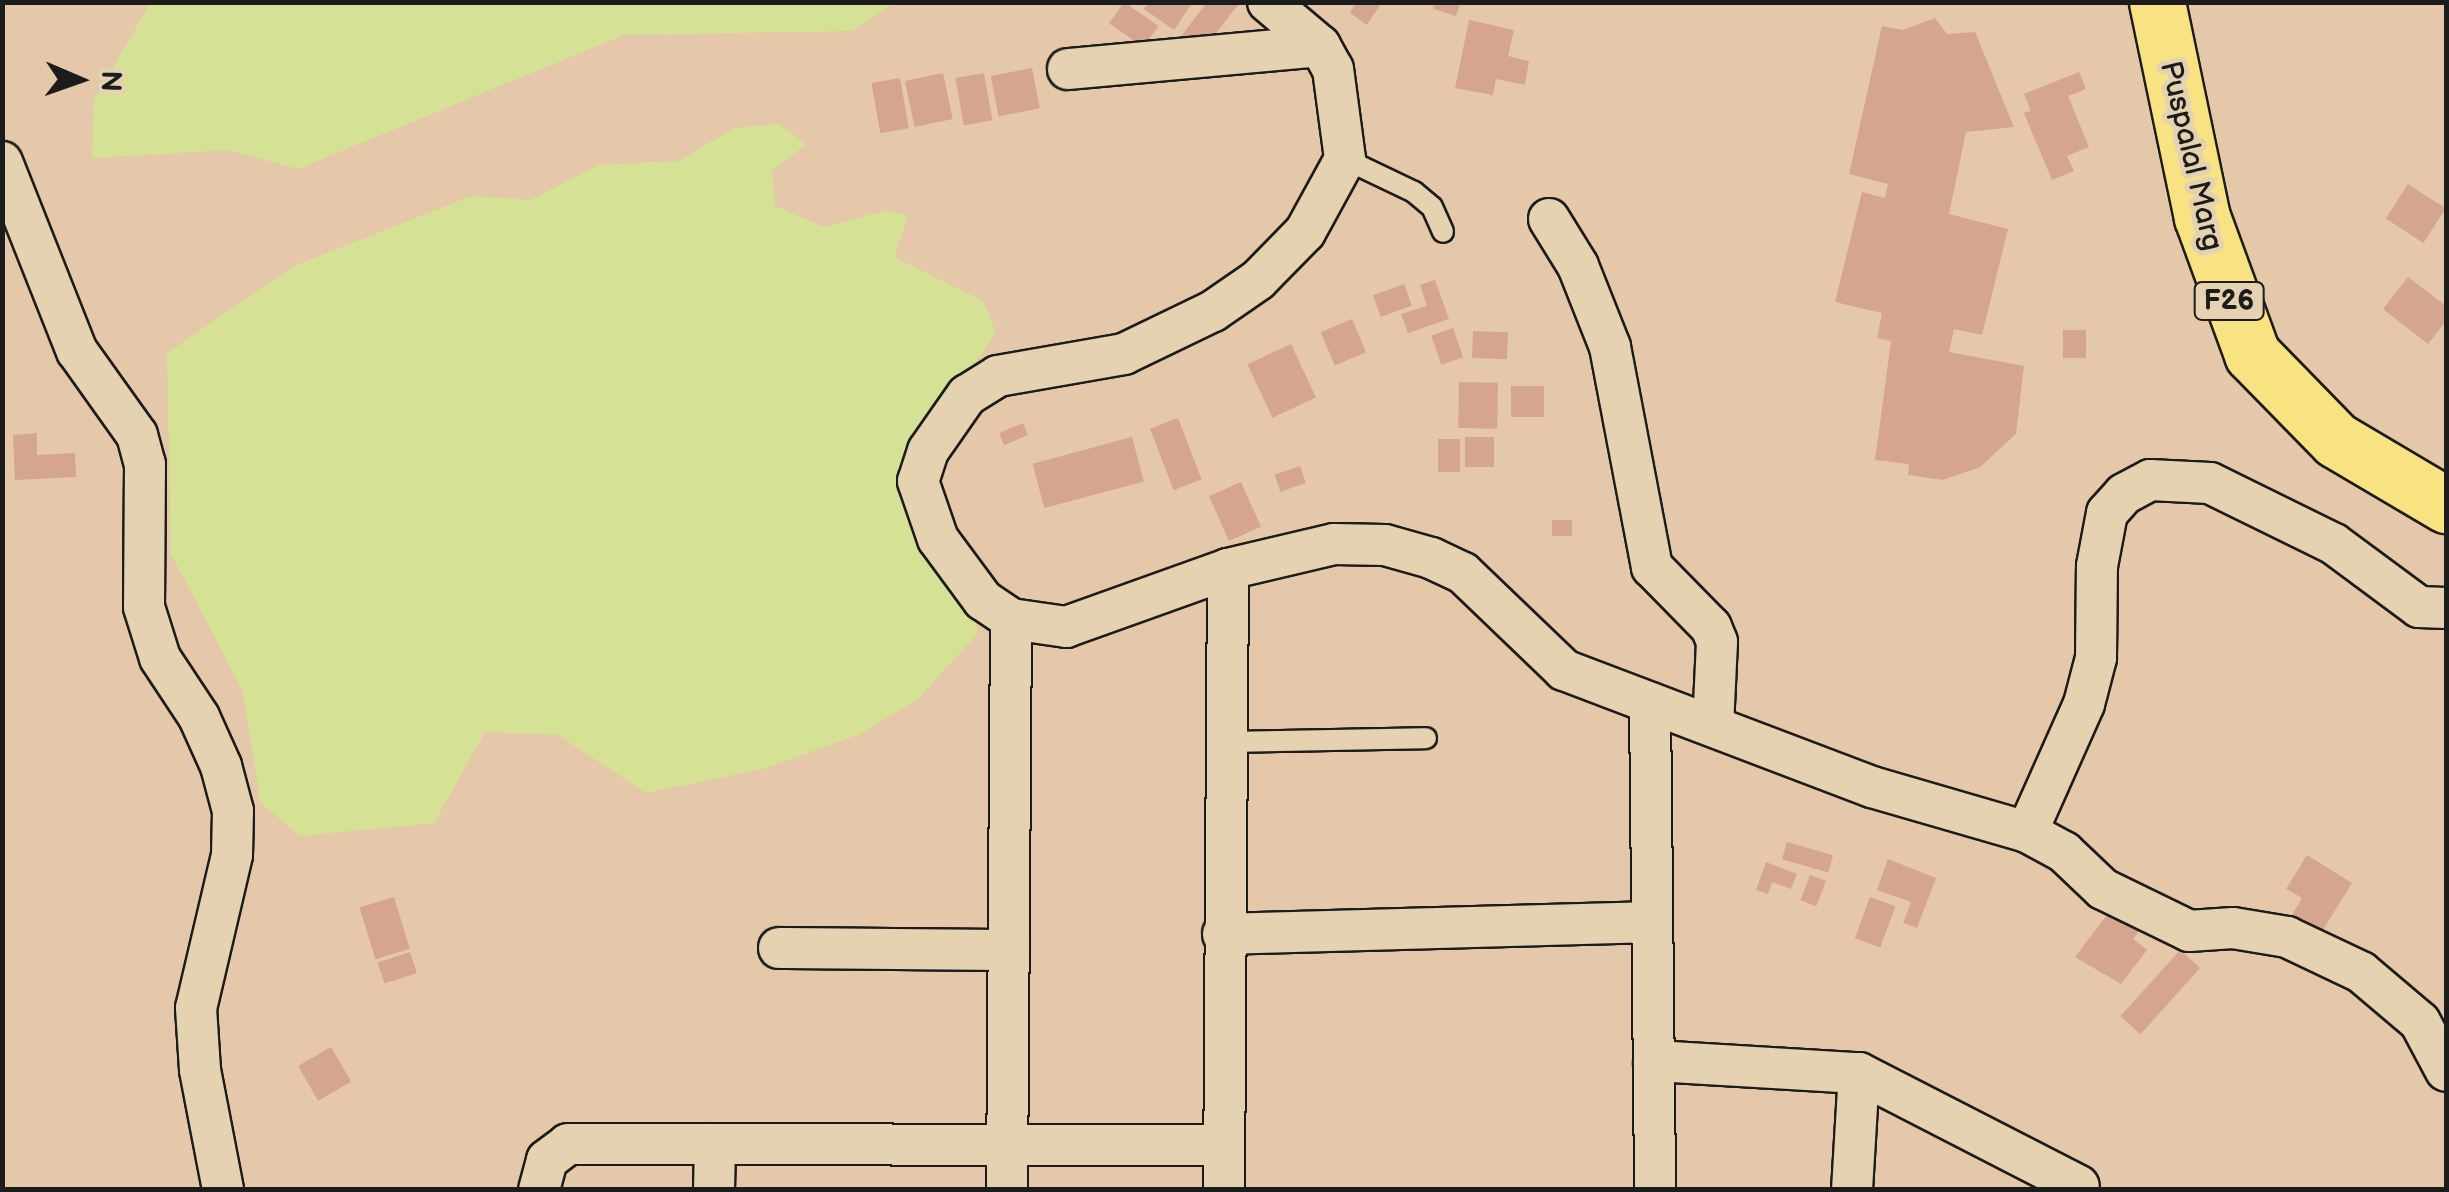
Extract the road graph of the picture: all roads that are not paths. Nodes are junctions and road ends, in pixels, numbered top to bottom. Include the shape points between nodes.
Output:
1 (1268, 2) edge
2 (2158, 2) edge
3 (1320, 46) junction
4 (1068, 69) dead end
5 (1344, 159) junction
6 (2, 162) edge
7 (1549, 218) dead end
8 (1443, 232) dead end
9 (2446, 506) edge
10 (1228, 569) junction
11 (2446, 608) edge
12 (1011, 620) junction
13 (1650, 703) junction
14 (1713, 726) junction
15 (1426, 738) dead end
16 (1225, 742) junction
17 (2027, 832) junction
18 (1652, 922) junction
19 (1223, 934) junction
20 (779, 948) dead end
21 (1009, 950) junction
22 (1654, 1061) junction
23 (2446, 1072) edge
24 (1858, 1073) junction
25 (1008, 1144) junction
26 (1224, 1145) junction
27 (715, 1147) junction
28 (2079, 1186) dead end
29 (223, 1190) edge
30 (539, 1190) edge
31 (714, 1190) edge
32 (1008, 1190) edge
33 (1224, 1190) edge
34 (1655, 1190) edge
35 (1852, 1190) edge

1 - 3 street
2 - 9 main road, Puspalal Marg / F26 via 2202,217 2252,354 2336,440
3 - 4 street
3 - 5 street via 1340,95
5 - 8 lane via 1414,192 1432,206
5 - 12 street via 1305,232 1258,280 1213,311 1124,354 998,376 967,395 928,451 918,481 938,539 965,581
6 - 29 street via 77,351 138,435 146,464 144,607 160,658 199,716 221,766 232,811 232,854 196,1008 200,1070
7 - 14 street via 1578,266 1610,347 1652,566 1711,627 1716,642
10 - 12 street via 1094,621 1066,626
10 - 13 street via 1334,544 1385,545 1430,558 1463,573 1564,670
10 - 16 street
11 - 17 street via 2420,607 2334,544 2210,483 2150,480 2124,494 2108,513 2097,566 2096,658 2084,704
12 - 21 street
13 - 14 street
13 - 18 street
14 - 17 street via 1872,788
15 - 16 lane
16 - 19 street
17 - 23 street via 2064,852 2103,889 2176,926 2287,936 2360,972 2420,1022
18 - 19 street
18 - 22 street
19 - 26 street
20 - 21 street
21 - 25 street
22 - 24 street
22 - 34 street
24 - 28 street
24 - 35 street
25 - 26 street
25 - 27 street
25 - 32 street
26 - 33 street
27 - 30 street via 568,1144 546,1160
27 - 31 street

